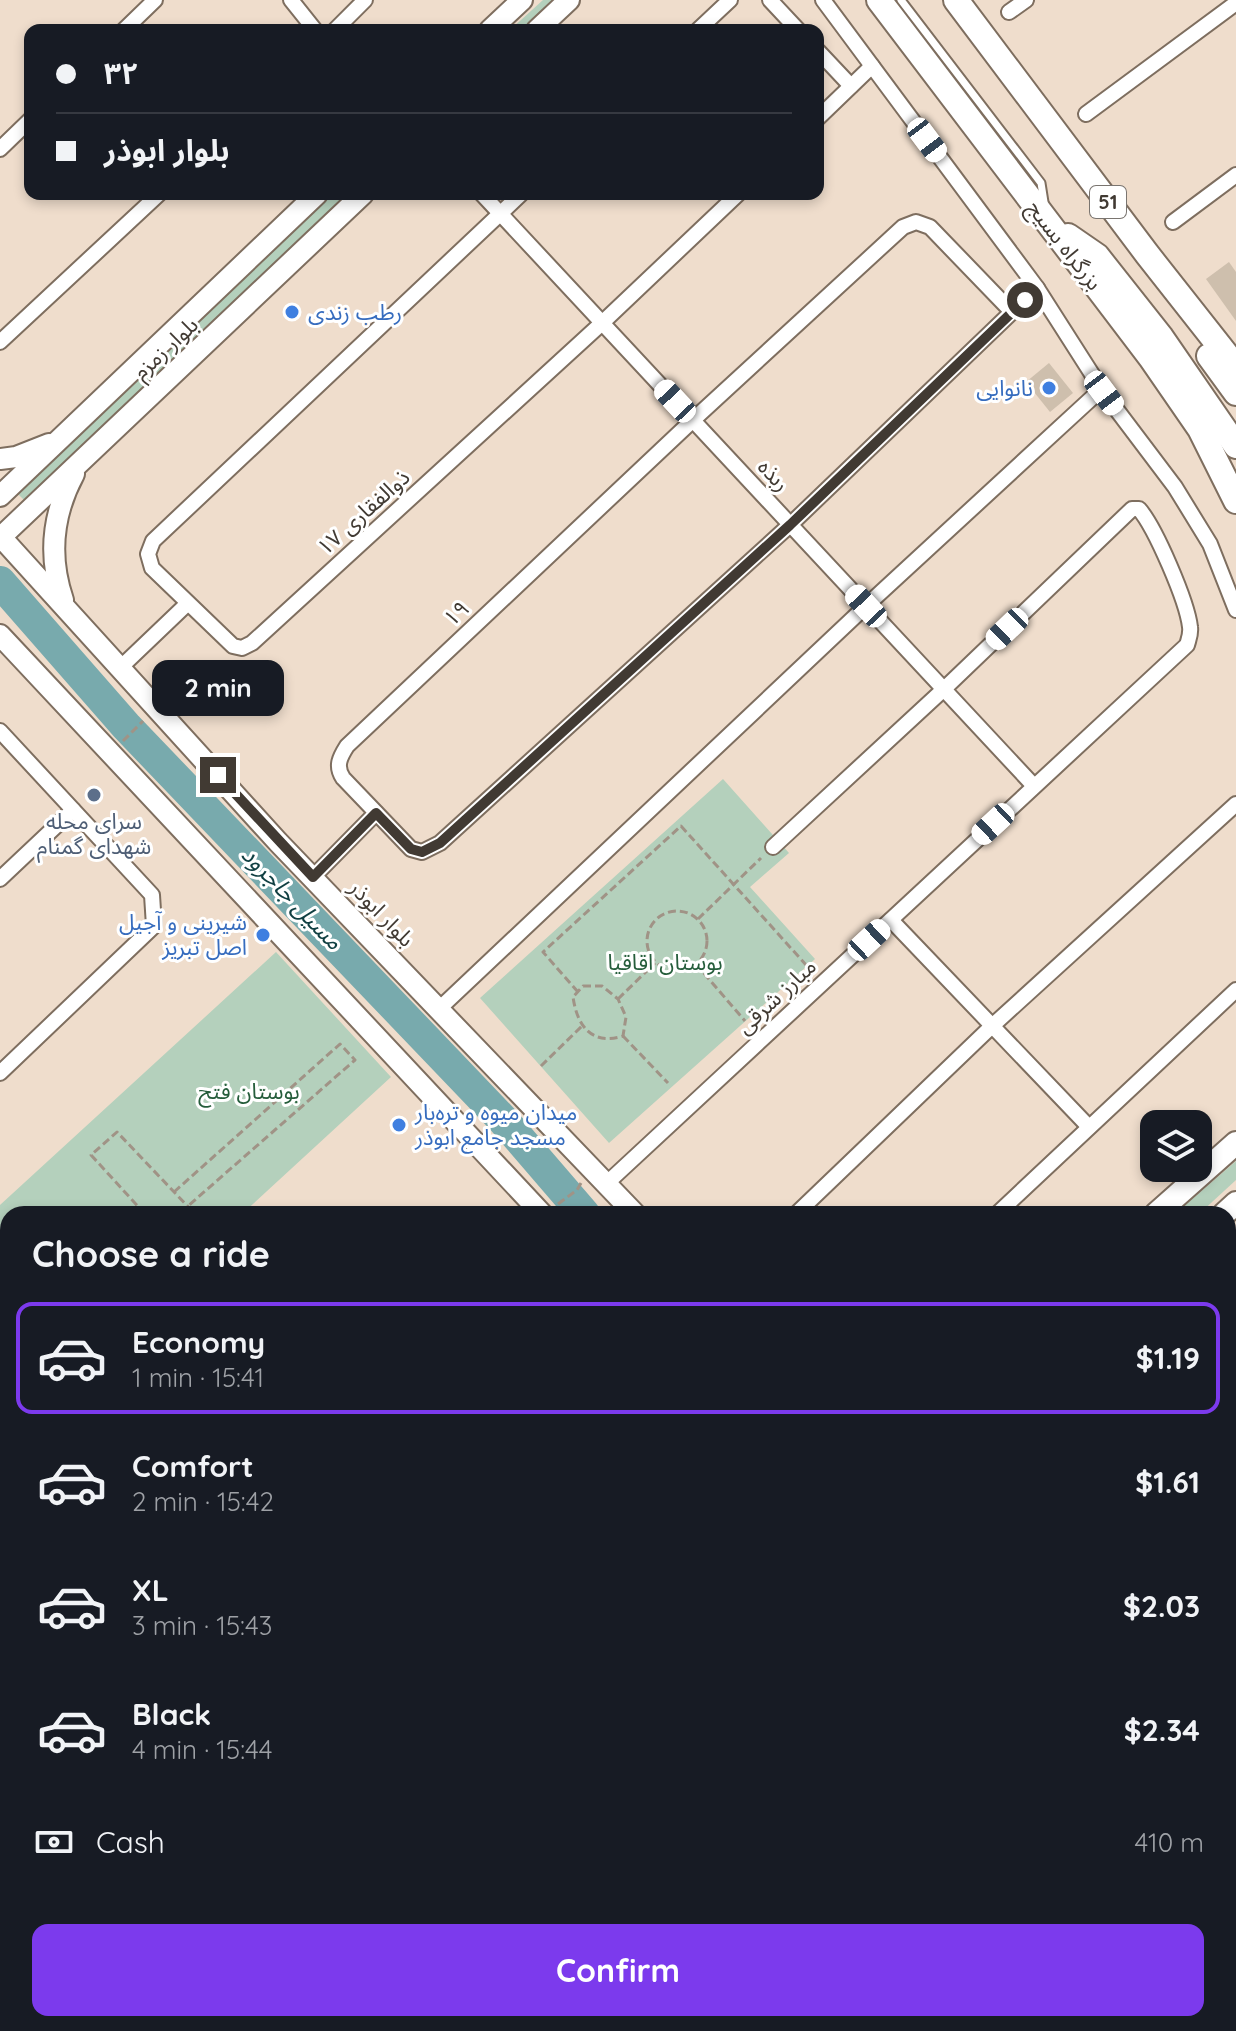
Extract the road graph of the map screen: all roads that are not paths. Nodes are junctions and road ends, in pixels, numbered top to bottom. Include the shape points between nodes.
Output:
1 (155, 0) edge
2 (291, 0) edge
3 (365, 0) edge
4 (522, 0) edge
5 (569, 0) edge
6 (730, 0) edge
7 (770, 0) edge
8 (823, 0) edge
9 (884, 0) edge
10 (943, 0) edge
11 (956, 0) edge
12 (1026, 0) edge
13 (1236, 3) edge
14 (1009, 12) dead end
15 (130, 24) edge
16 (310, 24) edge
17 (341, 24) edge
18 (496, 24) edge
19 (543, 24) edge
20 (704, 24) edge
21 (792, 24) edge
22 (982, 35) junction
23 (824, 57) edge
24 (872, 66) junction
25 (851, 86) junction
26 (824, 112) edge
27 (1086, 114) dead end
28 (24, 126) edge
29 (0, 149) edge
30 (1236, 175) edge
31 (153, 200) edge
32 (311, 200) edge
33 (357, 200) edge
34 (487, 200) edge
35 (515, 200) edge
36 (732, 200) edge
37 (500, 214) junction
38 (1046, 221) junction
39 (1173, 222) dead end
40 (1147, 254) junction
41 (1037, 288) junction
42 (1012, 312) junction
43 (602, 323) junction
44 (0, 342) edge
45 (1236, 367) edge
46 (1104, 393) junction
47 (1236, 393) edge
48 (693, 420) junction
49 (63, 438) junction
50 (1236, 446) edge
51 (0, 459) edge
52 (81, 461) junction
53 (0, 496) edge
54 (1236, 501) edge
55 (790, 525) junction
56 (0, 537) edge
57 (0, 563) edge
58 (32, 571) junction
59 (187, 604) junction
60 (866, 606) junction
61 (66, 608) junction
62 (1236, 610) edge
63 (0, 635) edge
64 (120, 668) junction
65 (944, 689) junction
66 (0, 731) edge
67 (1034, 786) junction
68 (1236, 804) edge
69 (73, 810) junction
70 (376, 813) junction
71 (773, 847) road end
72 (313, 877) junction
73 (0, 879) edge
74 (891, 920) junction
75 (1236, 990) edge
76 (440, 1008) junction
77 (992, 1026) junction
78 (0, 1073) edge
79 (1089, 1127) junction
80 (1236, 1143) edge
81 (606, 1184) junction
82 (547, 1206) edge
83 (627, 1206) edge
84 (804, 1206) edge
85 (1005, 1206) edge
86 (1165, 1206) edge

1 - 15 street
2 - 16 street
3 - 17 street
4 - 18 main road
5 - 19 main road
6 - 20 street
7 - 21 street
8 - 24 street
9 - 38 highway, بزرگراه بسیج
10 - 22 lane
11 - 22 highway, 51
12 - 14 street
13 - 27 street
22 - 40 highway, 51
23 - 25 street
24 - 25 street
24 - 41 street
25 - 26 street
28 - 29 street
30 - 39 street
31 - 44 street
32 - 49 main road, بلوار زمزم
33 - 52 main road, بلوار زمزم
34 - 37 street, ربذه
35 - 37 street
36 - 43 street
37 - 43 street, ربذه
37 - 59 street, ذوالفقاری ۱۷ via 153,541 148,554 152,568
38 - 50 highway via 1097,256
38 - 54 highway, بزرگراه بسیج via 1200,429
40 - 45 highway, 51
40 - 47 highway via 1168,299
41 - 42 street
41 - 46 street
42 - 48 street via 930,227 916,222 903,227
42 - 55 street
43 - 48 street, ربذه
43 - 59 street, ذوالفقاری ۱۷ via 252,643 233,646
46 - 60 street via 1094,396
46 - 62 street via 1175,487 1210,544
48 - 55 street, ربذه
48 - 70 street, ۱۹ via 347,746 338,772
49 - 51 main road
49 - 53 main road, بلوار زمزم
52 - 56 main road, بلوار زمزم
52 - 61 main road via 63,494 53,536 57,582
55 - 60 street, ربذه
55 - 70 street, ۱۹ via 440,843 422,852 411,849
56 - 58 main road, بلوار ابوذر
57 - 58 main road via 12,561
58 - 61 main road, بلوار ابوذر
59 - 64 street
60 - 65 street, ربذه
60 - 76 street
61 - 64 main road, بلوار ابوذر
63 - 82 main road
64 - 72 main road, بلوار ابوذر
65 - 67 street, ربذه
65 - 67 street, مبارز شرقی via 1132,509 1139,509 1188,614 1187,645
65 - 71 street
66 - 69 street
67 - 74 street, مبارز شرقی
68 - 77 street
69 - 73 street
69 - 78 street via 152,895 154,926
70 - 72 street
72 - 76 main road, بلوار ابوذر
74 - 77 street
74 - 81 street, مبارز شرقی
75 - 79 street
76 - 81 main road, بلوار ابوذر
77 - 79 street
77 - 84 street
79 - 85 street
80 - 86 main road
81 - 83 main road, بلوار ابوذر

